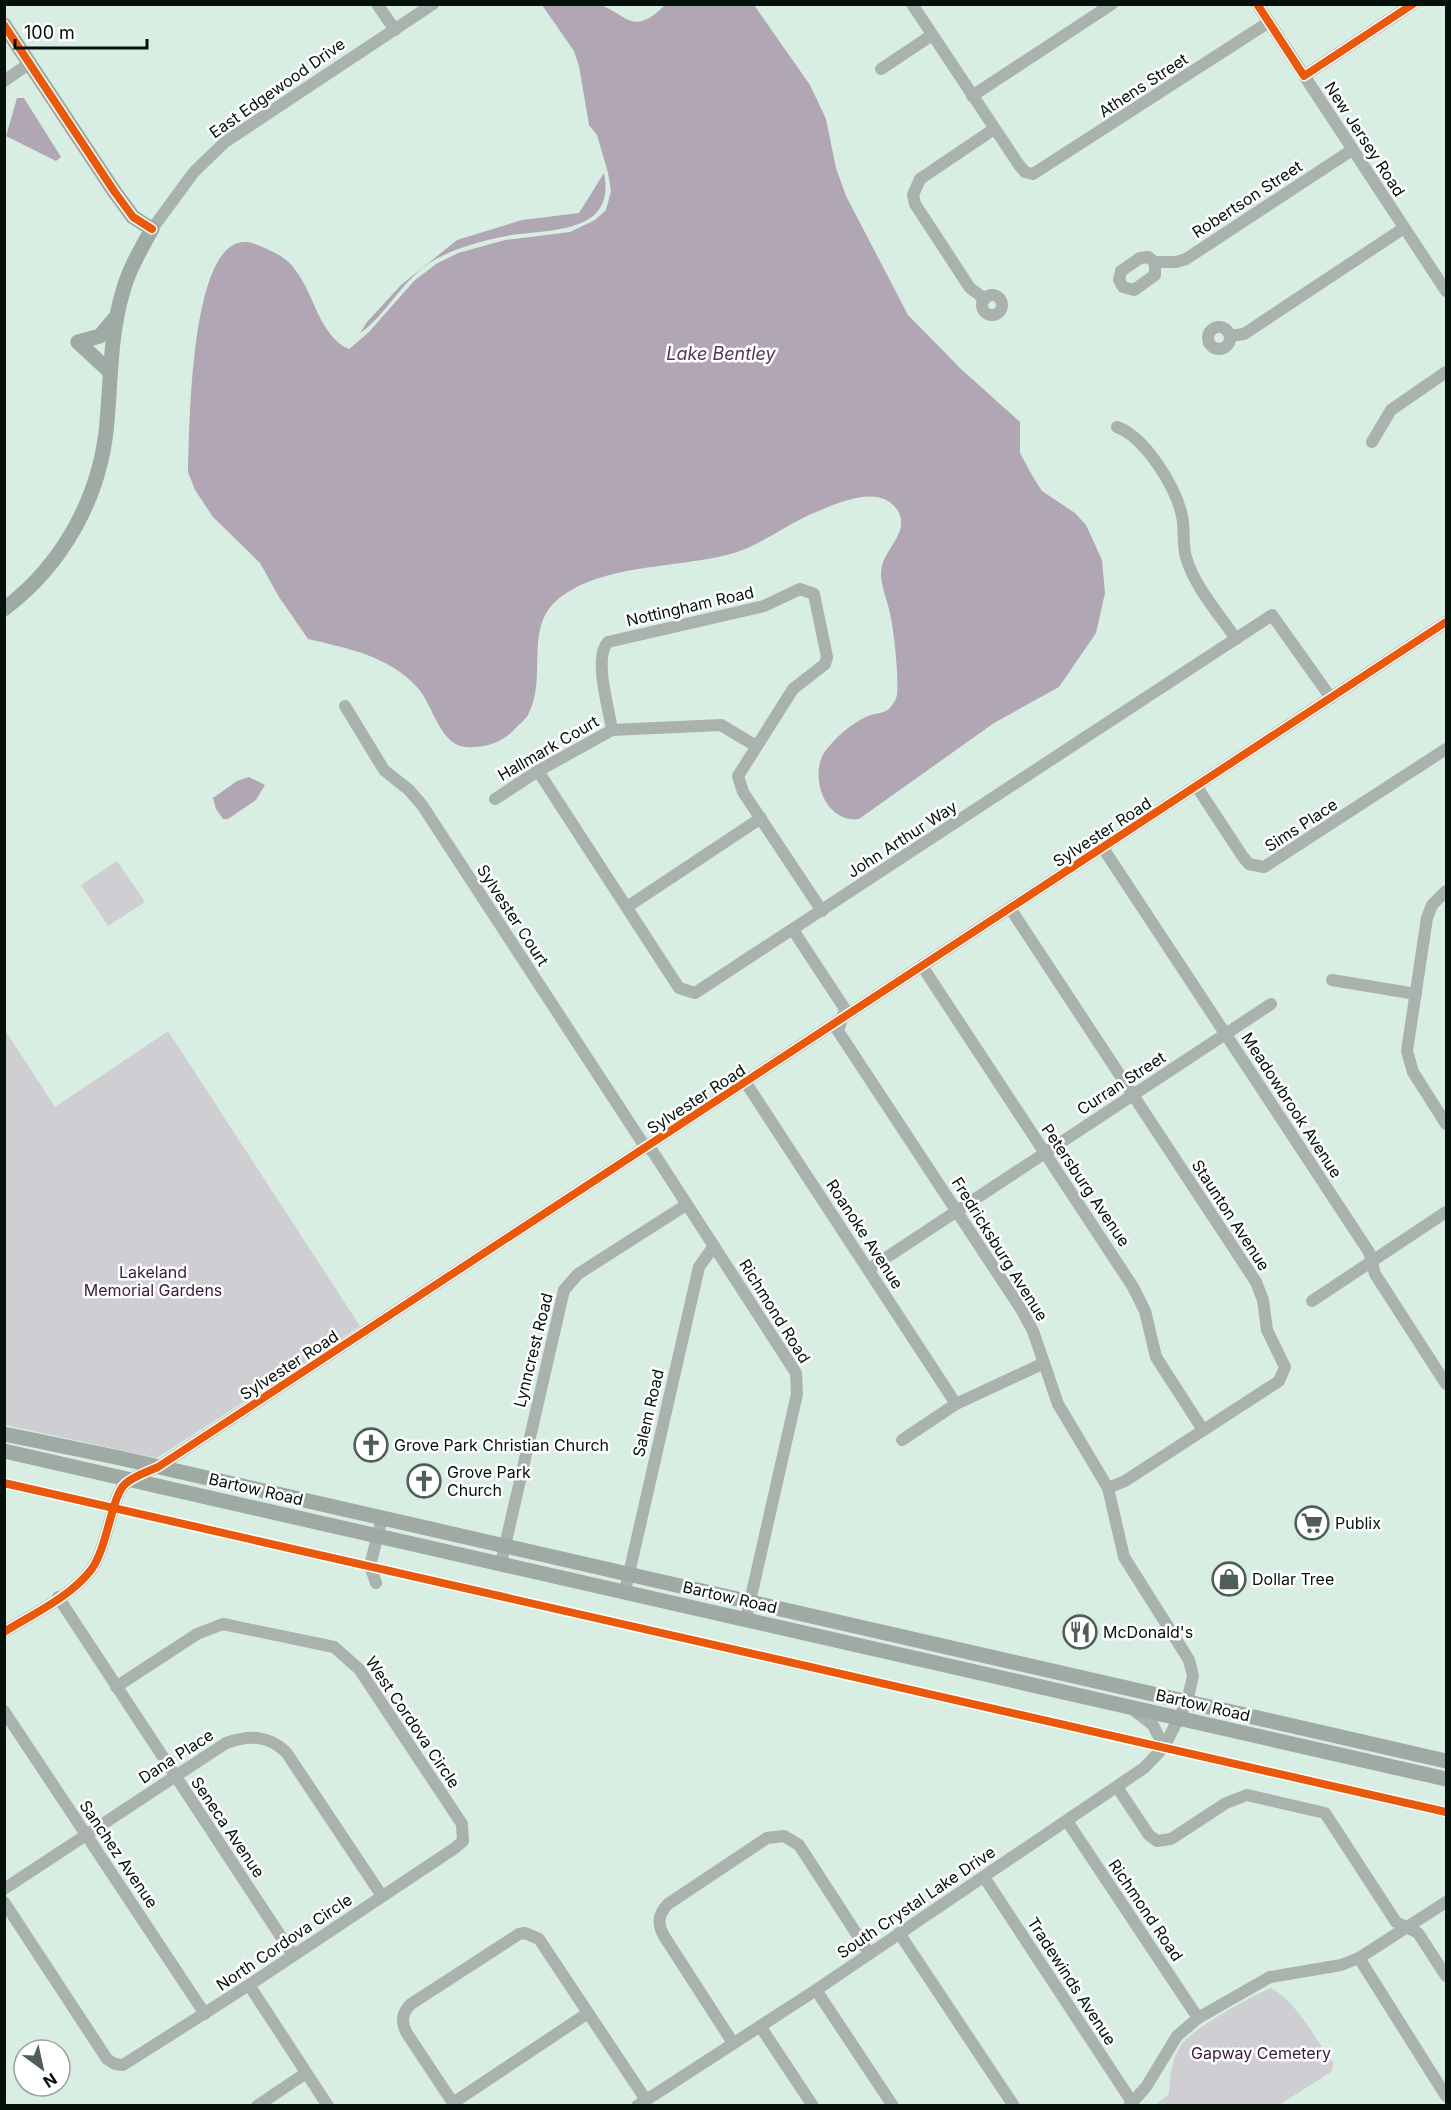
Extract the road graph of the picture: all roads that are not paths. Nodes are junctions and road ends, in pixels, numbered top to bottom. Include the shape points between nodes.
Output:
1 (377, 4) edge
2 (434, 4) edge
3 (929, 4) edge
4 (1112, 4) edge
5 (1257, 4) edge
6 (1413, 4) edge
7 (915, 8) edge
8 (1269, 22) junction
9 (4, 25) edge
10 (395, 30) junction
11 (932, 35) junction
12 (30, 63) junction
13 (881, 69) dead end
14 (1304, 75) junction
15 (4, 81) edge
16 (972, 96) junction
17 (994, 129) junction
18 (1352, 150) junction
19 (1404, 228) junction
20 (152, 229) junction
21 (1155, 262) dead end
22 (1446, 291) edge
23 (985, 299) dead end
24 (117, 316) junction
25 (1230, 336) dead end
26 (109, 371) junction
27 (1446, 372) edge
28 (1117, 427) dead end
29 (1372, 442) dead end
30 (4, 609) edge
31 (1446, 622) edge
32 (1236, 639) junction
33 (1330, 698) junction
34 (345, 706) dead end
35 (612, 730) junction
36 (756, 746) junction
37 (1446, 749) edge
38 (538, 771) junction
39 (1197, 787) junction
40 (495, 799) dead end
41 (761, 818) junction
42 (1103, 848) junction
43 (1446, 891) edge
44 (627, 907) junction
45 (1010, 908) junction
46 (822, 911) junction
47 (793, 930) junction
48 (922, 966) junction
49 (1332, 980) dead end
50 (1416, 994) junction
51 (1271, 1004) dead end
52 (842, 1019) junction
53 (1226, 1034) junction
54 (746, 1083) junction
55 (1133, 1095) junction
56 (1446, 1124) edge
57 (648, 1147) junction
58 (1045, 1153) junction
59 (686, 1205) junction
60 (957, 1211) junction
61 (1446, 1212) edge
62 (714, 1246) junction
63 (1370, 1263) junction
64 (868, 1269) junction
65 (1312, 1301) dead end
66 (1044, 1363) junction
67 (1446, 1384) edge
68 (956, 1404) junction
69 (1203, 1430) junction
70 (4, 1434) edge
71 (902, 1440) dead end
72 (4, 1450) edge
73 (158, 1467) junction
74 (130, 1479) junction
75 (1108, 1488) junction
76 (382, 1518) junction
77 (377, 1535) junction
78 (504, 1546) junction
79 (501, 1563) junction
80 (628, 1575) junction
81 (376, 1583) dead end
82 (625, 1591) junction
83 (58, 1597) junction
84 (750, 1602) junction
85 (746, 1618) junction
86 (4, 1632) edge
87 (116, 1687) junction
88 (1187, 1702) junction
89 (1130, 1707) junction
90 (4, 1711) edge
91 (1179, 1718) junction
92 (1354, 1740) junction
93 (1287, 1743) junction
94 (1164, 1747) junction
95 (1446, 1761) edge
96 (175, 1777) junction
97 (1446, 1779) edge
98 (1117, 1787) junction
99 (1067, 1821) junction
100 (86, 1835) junction
101 (463, 1840) joint
102 (984, 1877) junction
103 (4, 1889) edge
104 (382, 1896) junction
105 (4, 1902) edge
106 (1446, 1902) edge
107 (1407, 1926) junction
108 (899, 1933) junction
109 (869, 1953) junction
110 (293, 1955) junction
111 (1359, 1958) junction
112 (1446, 1977) edge
113 (249, 1985) junction
114 (816, 1990) junction
115 (588, 2013) junction
116 (205, 2014) junction
117 (1198, 2018) junction
118 (760, 2026) junction
119 (733, 2043) junction
120 (306, 2073) junction
121 (1446, 2096) edge
122 (642, 2103) edge
123 (454, 2104) edge
124 (1130, 2104) edge
125 (257, 2106) edge
126 (328, 2106) edge
127 (813, 2106) edge
128 (892, 2106) edge
129 (1014, 2106) edge

1 - 10 street
2 - 10 street, East Edgewood Drive
3 - 7 street
4 - 16 street
5 - 8 street, New Jersey Road
6 - 14 street
7 - 11 street
8 - 14 street, New Jersey Road
8 - 17 street, Athens Street via 1035,174 1025,172
9 - 12 main road
10 - 20 street, East Edgewood Drive via 225,142 194,172
11 - 13 street
11 - 16 street
12 - 15 street
12 - 20 main road via 127,209
14 - 18 street, New Jersey Road
16 - 17 street
17 - 23 street via 920,179 913,195 970,288
18 - 19 street, New Jersey Road
18 - 21 street, Robertson Street via 1186,259
19 - 22 street, New Jersey Road
19 - 25 street via 1244,334
20 - 24 main road, East Edgewood Drive via 123,289
24 - 26 main road, East Edgewood Drive
24 - 26 main road via 100,336 78,342
26 - 30 main road, East Edgewood Drive via 103,453 81,517 41,577
27 - 29 street via 1392,410
28 - 32 street via 1131,432 1142,443 1175,496 1191,570
31 - 33 street, Sylvester Road
32 - 33 street, John Arthur Way via 1272,615
32 - 46 street, John Arthur Way
33 - 39 street, Sylvester Road
34 - 57 street, Sylvester Court via 384,770 422,805
35 - 36 street, Hallmark Court via 721,724
35 - 36 street, Nottingham Road via 600,659 608,642 764,606 793,591 808,590 817,601 825,664 793,689
35 - 38 street, Hallmark Court
36 - 41 street, Nottingham Road via 738,776 743,792
37 - 39 street, Sims Place via 1264,867 1250,864 1243,857
38 - 40 street, Hallmark Court
38 - 44 street, John Arthur Way
39 - 42 street, Sylvester Road
41 - 44 street
41 - 46 street, Nottingham Road
42 - 45 street, Sylvester Road
42 - 53 street, Meadowbrook Avenue
43 - 50 street via 1432,905 1427,918
44 - 47 street, John Arthur Way via 679,988 695,993
45 - 48 street, Sylvester Road
45 - 55 street, Staunton Avenue
46 - 47 street, John Arthur Way
47 - 52 street via 845,1009
48 - 52 street, Sylvester Road
48 - 58 street, Petersburg Avenue
49 - 50 street
50 - 56 street via 1407,1051 1410,1066
51 - 53 street, Curran Street
52 - 54 street, Sylvester Road
52 - 60 street, Fredricksburg Avenue via 838,1031
53 - 55 street, Curran Street
53 - 63 street, Meadowbrook Avenue via 1369,1252
54 - 57 street, Sylvester Road
54 - 64 street, Roanoke Avenue
55 - 58 street, Curran Street
55 - 69 street, Staunton Avenue via 1256,1282 1268,1330 1283,1359 1284,1374 1279,1381
57 - 59 street, Richmond Road
57 - 73 street, Sylvester Road
58 - 60 street, Curran Street
58 - 69 street, Petersburg Avenue via 1140,1299 1156,1357
59 - 62 street, Richmond Road
59 - 78 street, Lynncrest Road via 578,1274 564,1290
60 - 64 street, Curran Street
60 - 66 street, Fredricksburg Avenue via 1022,1309
61 - 63 street
62 - 80 street, Salem Road via 699,1267
62 - 84 street, Richmond Road via 788,1360 798,1383
63 - 65 street
63 - 67 street, Meadowbrook Avenue
64 - 68 street, Roanoke Avenue
66 - 68 street
66 - 75 street, Fredricksburg Avenue via 1058,1404
68 - 71 street
69 - 75 street, Staunton Avenue
70 - 73 main road, Bartow Road
72 - 74 main road, Bartow Road
73 - 74 street, Sylvester Road
73 - 76 main road, Bartow Road
74 - 77 main road, Bartow Road
74 - 83 street via 118,1494 105,1541 92,1568
75 - 88 street, Fredricksburg Avenue via 1124,1557 1192,1669 1193,1683
76 - 77 street
76 - 78 main road, Bartow Road
77 - 79 main road, Bartow Road
77 - 81 street via 370,1566
78 - 79 street, Lynncrest Road
78 - 80 main road, Bartow Road
79 - 82 main road, Bartow Road
80 - 82 street, Salem Road
80 - 84 main road, Bartow Road
82 - 85 main road, Bartow Road
83 - 86 street
83 - 87 street, Seneca Avenue
84 - 85 street, Richmond Road
84 - 88 main road, Bartow Road
85 - 89 main road, Bartow Road
87 - 96 street, Seneca Avenue
87 - 101 street, West Cordova Circle via 197,1634 223,1624 334,1647 359,1669 462,1824
88 - 91 street, South Crystal Lake Drive
88 - 92 main road, Bartow Road
89 - 91 main road, Bartow Road
89 - 94 street via 1153,1725
90 - 100 street, Sanchez Avenue
91 - 93 main road, Bartow Road
91 - 94 street, South Crystal Lake Drive
92 - 93 main road via 1341,1745 1306,1739
92 - 95 main road, Bartow Road
93 - 97 main road, Bartow Road
94 - 98 street, South Crystal Lake Drive via 1151,1763
96 - 100 street, Dana Place
96 - 104 street, Dana Place via 226,1743 244,1736 277,1743
96 - 110 street, Seneca Avenue
98 - 99 street, South Crystal Lake Drive
98 - 107 street via 1157,1841 1171,1839 1226,1803 1247,1795 1324,1813 1396,1922
99 - 102 street, South Crystal Lake Drive
99 - 117 street, Richmond Road
100 - 103 street, Dana Place
100 - 116 street, Sanchez Avenue
101 - 104 street, North Cordova Circle
102 - 108 street, South Crystal Lake Drive
102 - 124 street, Tradewinds Avenue
104 - 110 street, North Cordova Circle
105 - 116 street, North Cordova Circle via 107,2059 121,2064 130,2062
106 - 107 street
107 - 111 street
107 - 112 street via 1418,1933
108 - 109 street, South Crystal Lake Drive
108 - 129 street
109 - 114 street, South Crystal Lake Drive
109 - 119 street via 799,1845 784,1836 767,1839 668,1904 659,1920 664,1936
110 - 113 street, North Cordova Circle
111 - 117 street via 1341,1965 1270,1977
111 - 121 street
113 - 116 street, North Cordova Circle
113 - 120 street
114 - 118 street, South Crystal Lake Drive
114 - 128 street
115 - 122 street
115 - 123 street
115 - 123 street via 539,1939 525,1933 411,2004 402,2021 406,2032
117 - 124 street via 1178,2036 1146,2087
118 - 119 street, South Crystal Lake Drive
118 - 127 street
119 - 122 street, South Crystal Lake Drive
120 - 125 street
120 - 126 street

